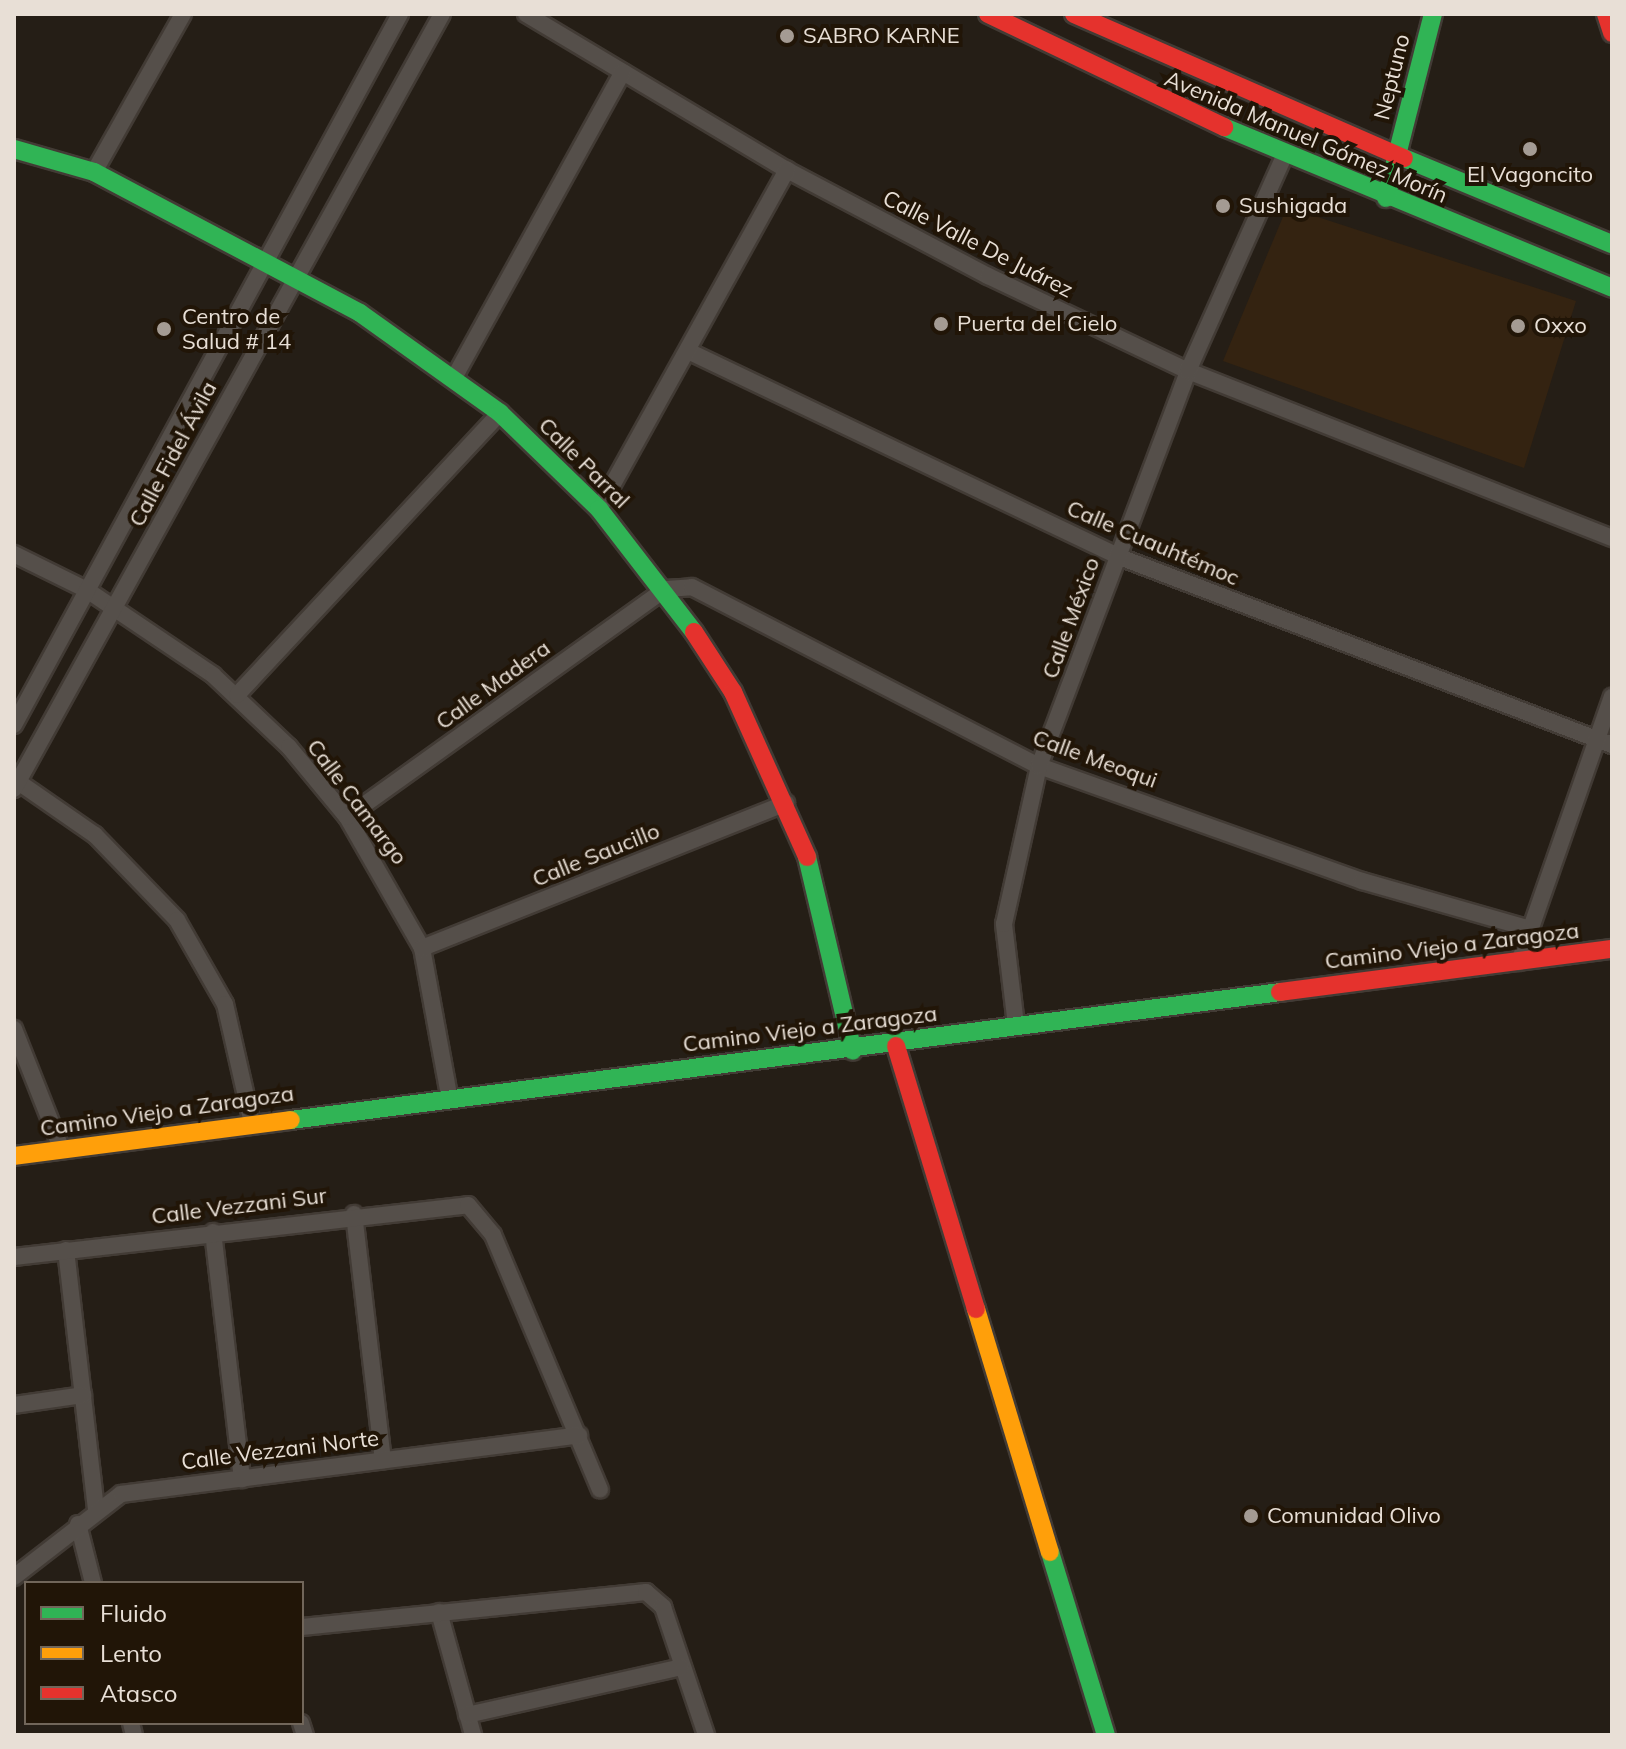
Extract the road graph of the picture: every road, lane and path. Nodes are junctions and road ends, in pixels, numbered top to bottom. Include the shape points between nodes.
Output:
1 (183, 14) edge
2 (400, 14) edge
3 (442, 14) edge
4 (526, 14) edge
5 (988, 14) edge
6 (1074, 14) edge
7 (1433, 14) edge
8 (1606, 14) edge
9 (1612, 33) edge
10 (623, 72) junction
11 (14, 149) edge
12 (1285, 154) junction
13 (1397, 156) junction
14 (787, 170) junction
15 (94, 172) junction
16 (1386, 198) junction
17 (1612, 244) edge
18 (268, 258) junction
19 (294, 274) junction
20 (1612, 288) edge
21 (690, 352) junction
22 (1188, 371) junction
23 (455, 376) junction
24 (500, 413) junction
25 (599, 509) junction
26 (1612, 538) edge
27 (14, 554) edge
28 (1117, 556) junction
29 (666, 589) junction
30 (87, 590) junction
31 (116, 608) junction
32 (237, 695) junction
33 (1612, 697) edge
34 (14, 725) edge
35 (1595, 740) junction
36 (1612, 745) edge
37 (1039, 766) junction
38 (15, 783) edge
39 (786, 803) junction
40 (347, 817) junction
41 (1530, 929) junction
42 (422, 948) junction
43 (1612, 949) edge
44 (1519, 962) junction
45 (1016, 1025) junction
46 (14, 1029) edge
47 (896, 1046) junction
48 (853, 1051) junction
49 (449, 1095) junction
50 (252, 1123) junction
51 (62, 1150) junction
52 (14, 1156) edge
53 (354, 1214) junction
54 (213, 1232) junction
55 (66, 1250) junction
56 (14, 1257) edge
57 (83, 1395) junction
58 (14, 1405) edge
59 (579, 1435) junction
60 (383, 1460) junction
61 (242, 1479) junction
62 (600, 1489) dead end
63 (96, 1508) junction
64 (78, 1524) junction
65 (14, 1577) edge
66 (92, 1581) edge
67 (439, 1612) junction
68 (304, 1627) edge
69 (681, 1667) junction
70 (467, 1715) junction
71 (473, 1735) edge
72 (706, 1735) edge
73 (1106, 1735) edge

1 - 15 street
2 - 18 street, Calle Fidel Ávila
3 - 19 street, Calle Fidel Ávila
4 - 10 street, Calle Valle De Juárez
5 - 12 street, Avenida Manuel Gómez Morín via 1130,88
6 - 13 street, Avenida Manuel Gómez Morín
7 - 13 street, Neptuno
8 - 9 street
10 - 14 street, Calle Valle De Juárez
10 - 23 street
11 - 15 street, Calle Parral
12 - 16 street, Avenida Manuel Gómez Morín
12 - 22 street, Calle México
13 - 16 street, Neptuno
13 - 17 street, Avenida Manuel Gómez Morín
14 - 21 street
14 - 22 street, Calle Valle De Juárez
15 - 18 street, Calle Parral
16 - 20 street, Avenida Manuel Gómez Morín
18 - 19 street, Calle Parral
18 - 30 street, Calle Fidel Ávila
19 - 23 street, Calle Parral
19 - 31 street, Calle Fidel Ávila
21 - 25 street
21 - 28 street, Calle Cuauhtémoc
22 - 26 street, Calle Valle De Juárez
22 - 28 street, Calle México
23 - 24 street, Calle Parral
24 - 25 street, Calle Parral
24 - 32 street
25 - 29 street, Calle Parral
27 - 30 street
28 - 35 street, Calle Cuauhtémoc
28 - 37 street, Calle México
29 - 37 street, Calle Meoqui via 710,592
29 - 39 street, Calle Parral via 733,692
29 - 40 street, Calle Madera
30 - 31 street, Calle Camargo
30 - 34 street, Calle Fidel Ávila
31 - 32 street, Calle Camargo
31 - 38 street, Calle Fidel Ávila
32 - 40 street, Calle Camargo
33 - 35 street
35 - 36 street, Calle Cuauhtémoc
35 - 41 street
37 - 41 street, Calle Meoqui via 1362,881
37 - 45 street, Calle México via 1004,924
38 - 50 street via 95,835 177,920 225,1004
39 - 42 street, Calle Saucillo
39 - 48 street, Calle Parral via 810,865
40 - 42 street, Calle Camargo
41 - 44 street
42 - 49 street, Calle Camargo
43 - 44 street, Camino Viejo a Zaragoza
44 - 45 street, Camino Viejo a Zaragoza
45 - 47 street, Camino Viejo a Zaragoza
46 - 51 street
47 - 48 street, Camino Viejo a Zaragoza
47 - 73 street
48 - 49 street, Camino Viejo a Zaragoza
49 - 50 street, Camino Viejo a Zaragoza
50 - 51 street, Camino Viejo a Zaragoza
51 - 52 street, Camino Viejo a Zaragoza
53 - 54 street, Calle Vezzani Sur
53 - 59 street, Calle Vezzani Sur via 468,1205 493,1235
53 - 60 street
54 - 55 street, Calle Vezzani Sur
54 - 61 street
55 - 56 street, Calle Vezzani Sur
55 - 57 street
57 - 58 street
57 - 63 street
59 - 60 street, Calle Vezzani Norte
59 - 62 street
60 - 61 street, Calle Vezzani Norte
61 - 63 street, Calle Vezzani Norte via 146,1488
63 - 64 street, Calle Vezzani Norte
64 - 65 street, Calle Vezzani Norte
64 - 66 street
67 - 68 street
67 - 69 street via 646,1592 663,1607
67 - 70 street
69 - 70 street
69 - 72 street
70 - 71 street

